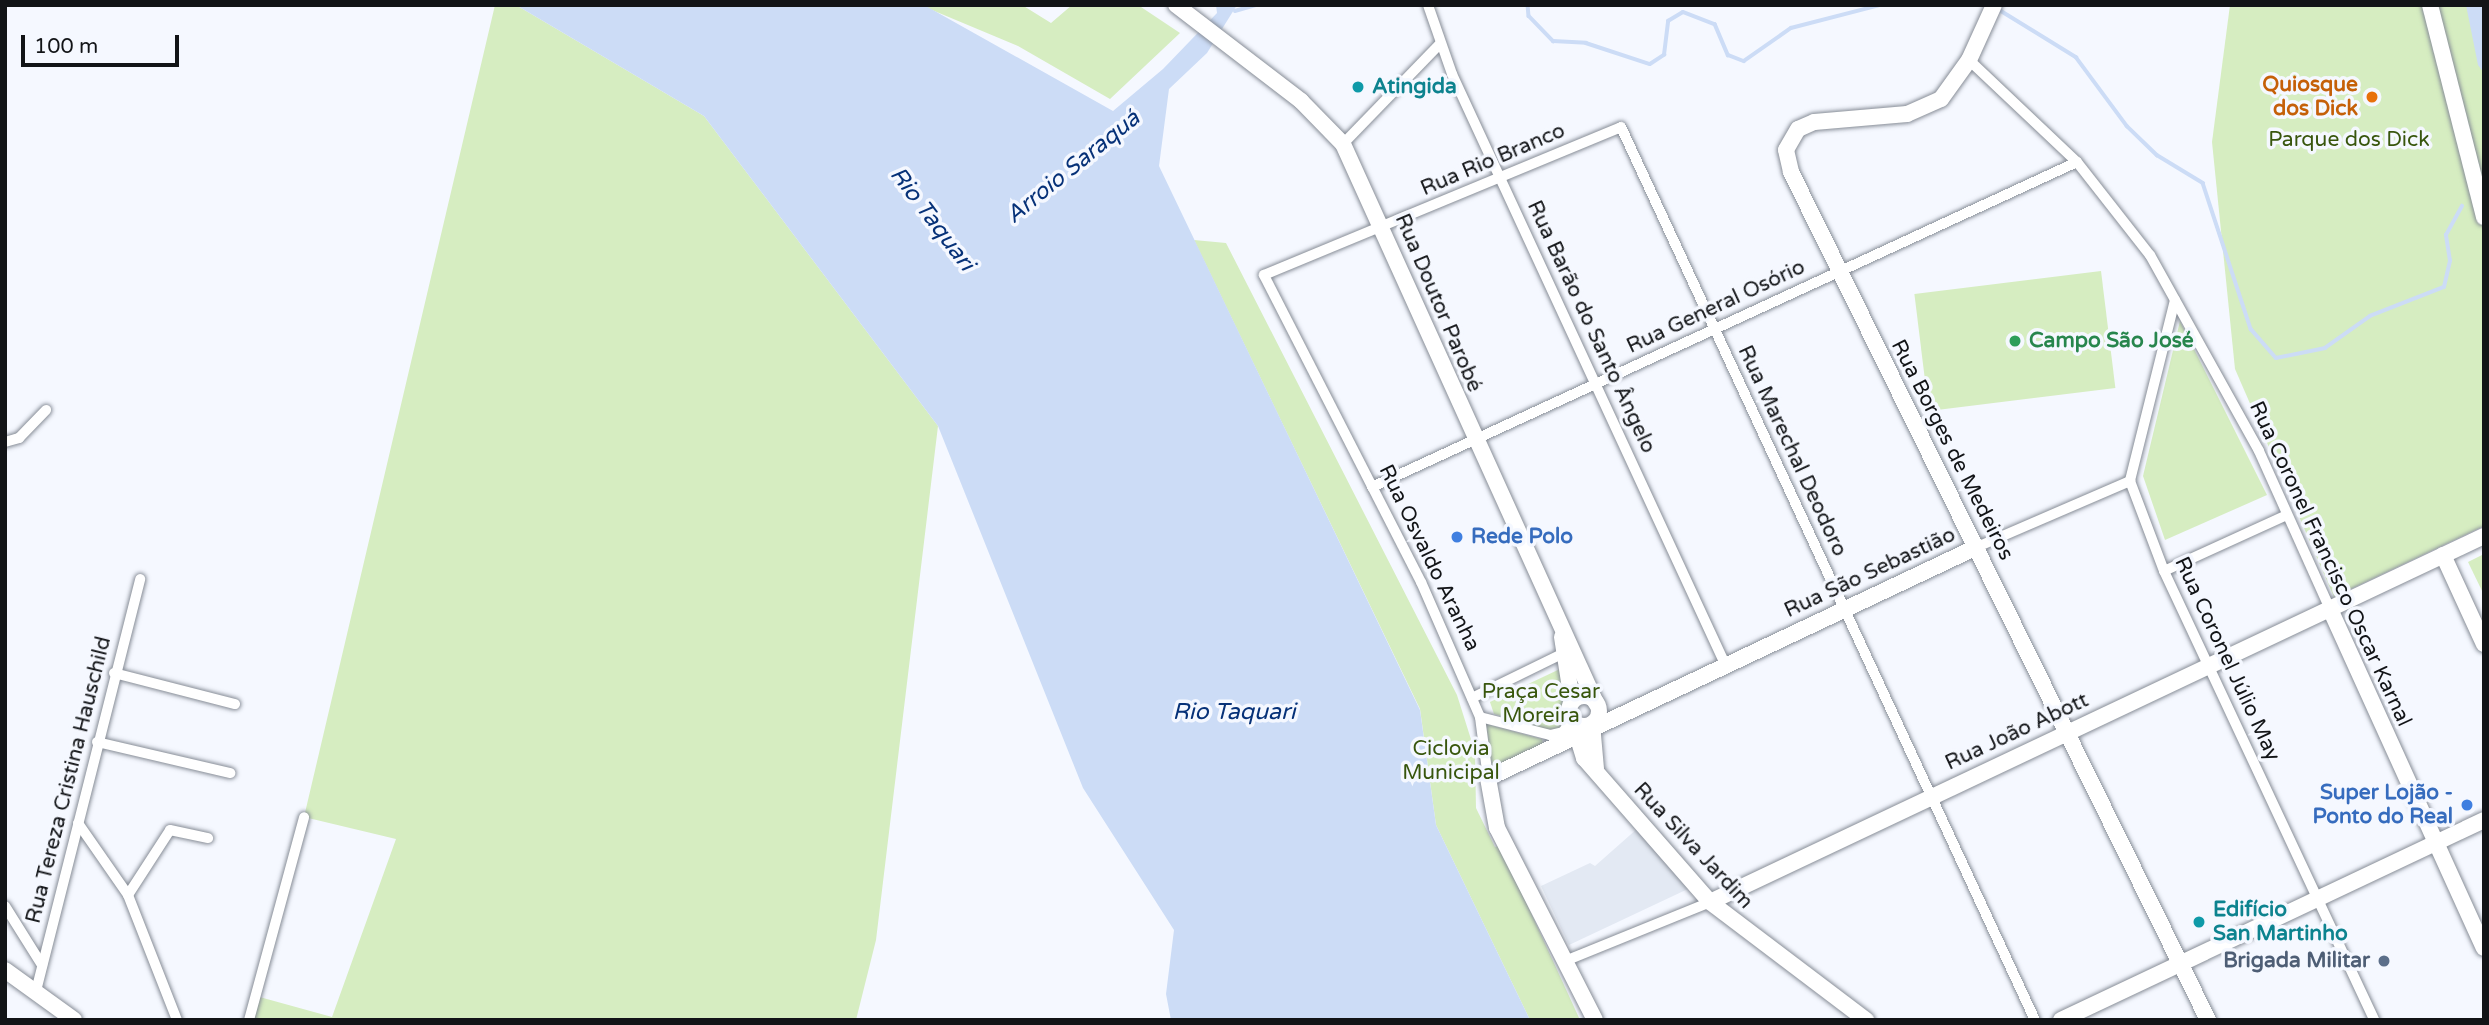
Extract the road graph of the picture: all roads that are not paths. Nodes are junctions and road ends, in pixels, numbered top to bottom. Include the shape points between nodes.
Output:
1 (1176, 5) edge
2 (1428, 5) edge
3 (2430, 5) edge
4 (1993, 7) edge
5 (1440, 44) junction
6 (1969, 60) junction
7 (1621, 127) joint
8 (1343, 144) junction
9 (2077, 162) junction
10 (1500, 177) junction
11 (2484, 217) edge
12 (1383, 228) junction
13 (1839, 272) junction
14 (1264, 275) joint
15 (2175, 300) junction
16 (1715, 329) junction
17 (1597, 385) junction
18 (46, 410) dead end
19 (1475, 441) junction
20 (5, 442) edge
21 (2130, 481) junction
22 (1372, 487) junction
23 (2287, 514) junction
24 (2484, 536) edge
25 (1977, 547) junction
26 (2443, 555) junction
27 (2164, 571) junction
28 (139, 579) dead end
29 (1842, 607) junction
30 (2330, 609) junction
31 (1559, 620) junction
32 (2484, 644) edge
33 (1564, 653) junction
34 (1726, 664) junction
35 (2209, 665) junction
36 (114, 673) junction
37 (1472, 698) junction
38 (1572, 701) junction
39 (235, 704) dead end
40 (1597, 705) junction
41 (1630, 711) junction
42 (1480, 718) junction
43 (1572, 721) junction
44 (1592, 728) junction
45 (2068, 732) junction
46 (1575, 740) junction
47 (97, 743) junction
48 (1596, 769) junction
49 (230, 773) dead end
50 (1488, 778) junction
51 (1931, 796) junction
52 (304, 817) dead end
53 (2484, 820) edge
54 (78, 823) junction
55 (208, 838) dead end
56 (2436, 843) junction
57 (128, 895) junction
58 (2318, 899) junction
59 (1710, 902) junction
60 (5, 906) edge
61 (2484, 948) edge
62 (1565, 961) junction
63 (2182, 963) junction
64 (42, 965) junction
65 (5, 970) edge
66 (36, 991) junction
67 (74, 1020) edge
68 (177, 1020) edge
69 (249, 1020) edge
70 (1595, 1020) edge
71 (1866, 1020) edge
72 (2035, 1020) edge
73 (2061, 1020) edge
74 (2208, 1020) edge
75 (2374, 1020) edge

1 - 8 main road, Rua Doutor Parobé via 1301,101
2 - 5 street, Rua Barão do Santo Ângelo
3 - 11 main road
4 - 6 main road, Rua Borges de Medeiros
5 - 8 street
5 - 10 street, Rua Barão do Santo Ângelo
6 - 9 street, Rua Coronel Francisco Oscar Karnal
6 - 13 main road, Rua Borges de Medeiros via 1950,89 1925,108 1798,129 1786,150 1791,172
7 - 10 street, Rua Rio Branco
7 - 16 street, Rua Marechal Deodoro
8 - 12 main road, Rua Doutor Parobé
9 - 13 street, Rua General Osório
9 - 15 street, Rua Coronel Francisco Oscar Karnal via 2150,255
10 - 12 street, Rua Rio Branco
10 - 17 street, Rua Barão do Santo Ângelo
12 - 14 street, Rua Rio Branco
12 - 19 main road, Rua Doutor Parobé
13 - 16 street, Rua General Osório
13 - 25 main road, Rua Borges de Medeiros
14 - 22 street, Rua Osvaldo Aranha
15 - 21 street
15 - 23 street, Rua Coronel Francisco Oscar Karnal
16 - 17 street, Rua General Osório
16 - 29 street, Rua Marechal Deodoro
17 - 19 street, Rua General Osório
17 - 34 street, Rua Barão do Santo Ângelo
18 - 20 street via 19,438
19 - 22 street, Rua General Osório
19 - 31 main road, Rua Doutor Parobé
21 - 25 street, Rua São Sebastião
21 - 27 street, Rua Coronel Júlio May
22 - 37 street, Rua Osvaldo Aranha
23 - 27 street
23 - 30 street, Rua Coronel Francisco Oscar Karnal
24 - 26 main road, Rua João Abott
25 - 29 main road, Rua São Sebastião
25 - 45 main road, Rua Borges de Medeiros
26 - 30 main road, Rua João Abott
26 - 32 main road
27 - 35 street, Rua Coronel Júlio May
28 - 36 street, Rua Tereza Cristina Hauschild
29 - 34 main road, Rua São Sebastião
29 - 51 street, Rua Marechal Deodoro
30 - 35 main road, Rua João Abott
30 - 56 main road, Rua Coronel Francisco Oscar Karnal
31 - 33 main road, Rua Doutor Parobé
31 - 40 main road, Rua Doutor Parobé
33 - 37 street
33 - 38 main road, Rua Doutor Parobé
34 - 41 main road, Rua São Sebastião
35 - 45 main road, Rua João Abott
35 - 58 street, Rua Coronel Júlio May
36 - 39 street
36 - 47 street, Rua Tereza Cristina Hauschild
37 - 42 street, Rua Osvaldo Aranha
38 - 40 main road via 1585,696
38 - 43 main road, Rua Doutor Parobé
40 - 41 main road
40 - 44 main road
41 - 44 main road, Rua São Sebastião
42 - 43 street via 1550,735 1563,732
42 - 50 street, Rua Osvaldo Aranha
43 - 44 main road
43 - 46 main road, Rua Silva Jardim
44 - 46 main road, Rua São Sebastião
44 - 48 main road
45 - 51 main road, Rua João Abott
45 - 63 main road, Rua Borges de Medeiros
46 - 48 main road, Rua Silva Jardim
46 - 50 main road, Rua São Sebastião
47 - 49 street
47 - 54 street, Rua Tereza Cristina Hauschild
48 - 59 main road, Rua Silva Jardim
50 - 62 main road, Rua Osvaldo Aranha via 1497,828
51 - 59 main road, Rua João Abott
51 - 72 street, Rua Marechal Deodoro
52 - 69 street
53 - 56 main road
54 - 57 street
54 - 64 street, Rua Tereza Cristina Hauschild
55 - 57 street via 170,830
56 - 58 main road
56 - 61 main road, Rua Coronel Francisco Oscar Karnal
57 - 68 street
58 - 63 main road
58 - 75 street, Rua Coronel Júlio May
59 - 62 street, Rua João Abott
59 - 71 main road, Rua Silva Jardim
60 - 64 street
62 - 70 main road, Rua Osvaldo Aranha
63 - 73 main road
63 - 74 main road, Rua Borges de Medeiros
64 - 66 street, Rua Tereza Cristina Hauschild
65 - 66 main road
66 - 67 main road

